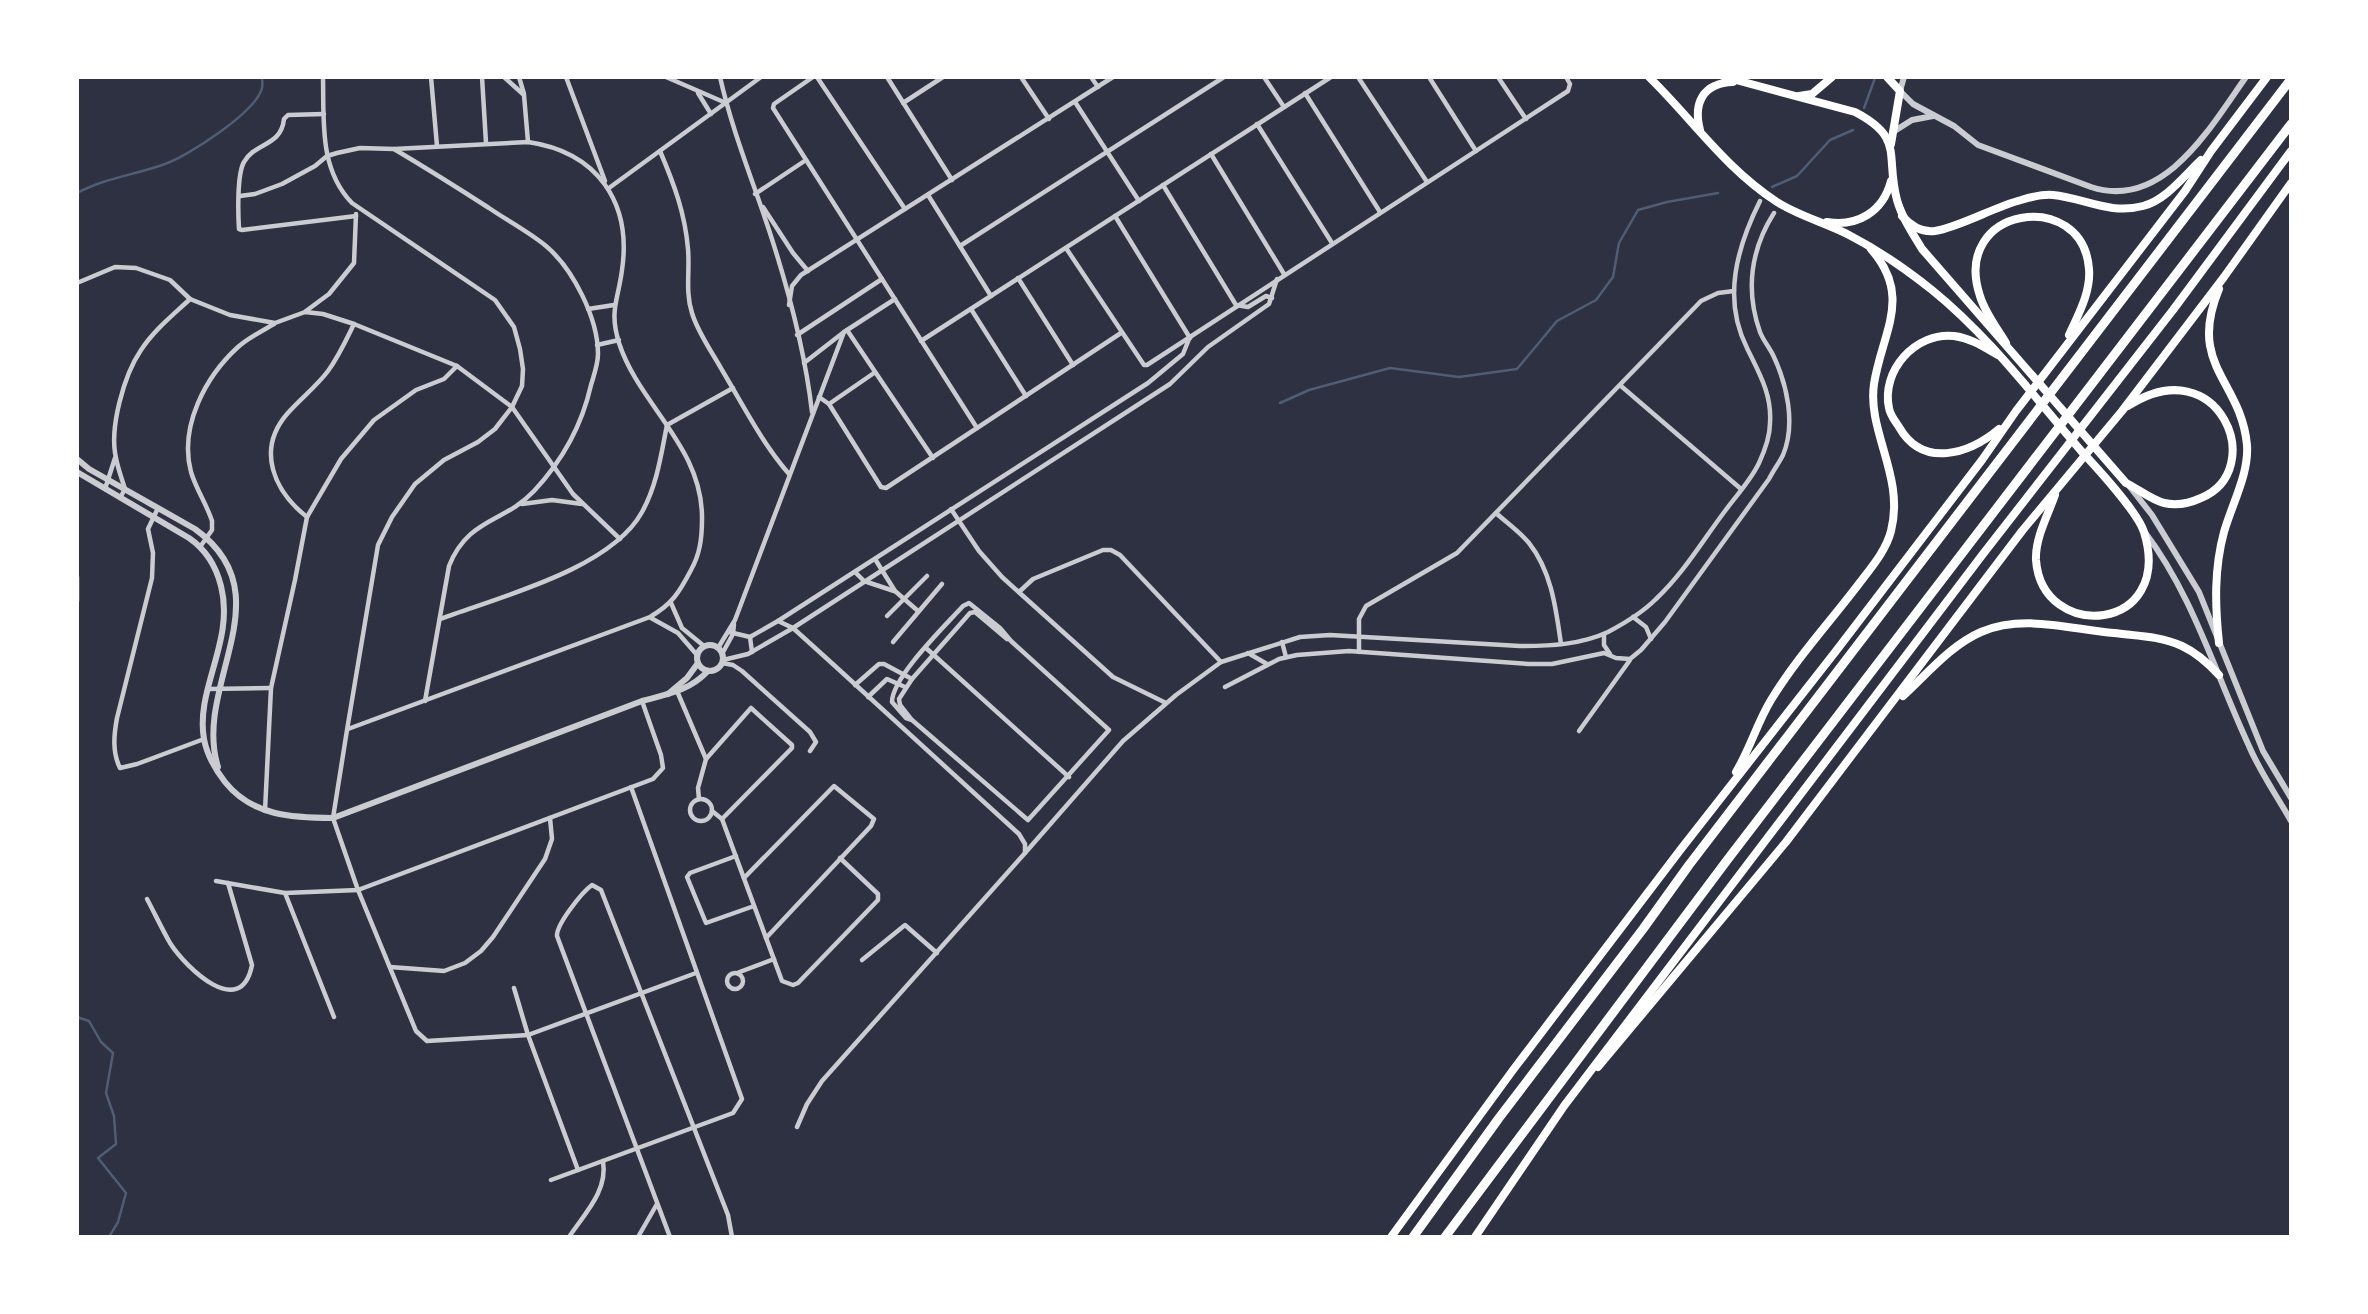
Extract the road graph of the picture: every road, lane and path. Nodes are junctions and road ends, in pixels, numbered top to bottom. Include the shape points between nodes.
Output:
1 (323, 77) edge
2 (431, 77) edge
3 (482, 77) edge
4 (504, 77) edge
5 (519, 77) edge
6 (566, 77) edge
7 (666, 77) edge
8 (720, 77) edge
9 (761, 77) edge
10 (815, 77) edge
11 (887, 77) edge
12 (943, 77) edge
13 (1021, 77) edge
14 (1091, 77) edge
15 (1113, 77) edge
16 (1224, 77) edge
17 (1265, 77) edge
18 (1331, 77) edge
19 (1359, 77) edge
20 (1429, 77) edge
21 (1498, 77) edge
22 (1566, 77) edge
23 (1649, 77) edge
24 (1725, 77) edge
25 (1832, 77) edge
26 (1887, 77) edge
27 (1904, 77) edge
28 (2246, 77) edge
29 (2267, 77) edge
30 (2291, 79) edge
31 (1740, 82) junction
32 (1098, 87) junction
33 (1900, 91) junction
34 (698, 92) junction
35 (1305, 93) junction
36 (524, 95) junction
37 (1797, 96) junction
38 (1075, 102) junction
39 (726, 103) junction
40 (903, 103) junction
41 (1284, 107) junction
42 (324, 114) junction
43 (711, 114) junction
44 (1933, 116) junction
45 (1049, 119) junction
46 (1526, 119) junction
47 (1257, 124) junction
48 (2291, 124) edge
49 (1700, 131) junction
50 (1892, 134) junction
51 (528, 142) junction
52 (486, 143) junction
53 (1891, 144) junction
54 (437, 146) junction
55 (394, 149) junction
56 (2211, 150) junction
57 (660, 151) junction
58 (1476, 151) junction
59 (2291, 151) edge
60 (1107, 152) junction
61 (1211, 154) junction
62 (327, 156) junction
63 (806, 160) junction
64 (1892, 177) junction
65 (952, 180) junction
66 (1427, 182) junction
67 (2291, 183) edge
68 (1163, 185) junction
69 (608, 186) junction
70 (755, 194) junction
71 (928, 195) junction
72 (240, 196) junction
73 (759, 201) junction
74 (1139, 201) junction
75 (1760, 201) dead end
76 (359, 208) junction
77 (905, 209) junction
78 (1380, 212) junction
79 (1774, 213) dead end
80 (356, 216) junction
81 (1115, 216) junction
82 (1902, 216) junction
83 (1814, 219) junction
84 (857, 239) junction
85 (1332, 243) junction
86 (960, 246) junction
87 (1066, 248) junction
88 (1871, 248) junction
89 (808, 271) junction
90 (1284, 274) junction
91 (2224, 277) junction
92 (1018, 278) junction
93 (882, 279) junction
94 (1277, 279) junction
95 (77, 283) edge
96 (1734, 291) junction
97 (991, 296) junction
98 (1272, 298) junction
99 (190, 299) junction
100 (895, 299) junction
101 (614, 305) junction
102 (789, 305) junction
103 (1236, 305) junction
104 (588, 309) junction
105 (971, 309) junction
106 (305, 312) junction
107 (275, 323) junction
108 (354, 324) junction
109 (845, 331) junction
110 (1121, 333) junction
111 (797, 335) junction
112 (1190, 338) junction
113 (619, 340) junction
114 (921, 341) junction
115 (2006, 343) junction
116 (597, 345) junction
117 (2064, 347) junction
118 (1998, 355) junction
119 (804, 363) junction
120 (1073, 365) junction
121 (457, 366) junction
122 (874, 373) junction
123 (1621, 386) junction
124 (733, 388) junction
125 (1026, 396) junction
126 (819, 397) junction
127 (829, 404) junction
128 (512, 407) junction
129 (2122, 411) junction
130 (812, 412) junction
131 (2007, 423) junction
132 (667, 425) junction
133 (977, 428) junction
134 (116, 457) junction
135 (933, 458) junction
136 (77, 459) edge
137 (553, 468) junction
138 (77, 472) edge
139 (789, 474) junction
140 (109, 481) junction
141 (2126, 483) junction
142 (2058, 488) junction
143 (105, 489) junction
144 (125, 489) junction
145 (1741, 489) junction
146 (121, 498) junction
147 (521, 504) junction
148 (584, 504) junction
149 (158, 508) junction
150 (951, 509) junction
151 (1496, 513) junction
152 (153, 516) junction
153 (307, 517) junction
154 (959, 520) junction
155 (2143, 529) junction
156 (208, 539) junction
157 (620, 539) junction
158 (201, 547) junction
159 (875, 559) junction
160 (882, 570) junction
161 (855, 572) junction
162 (927, 576) dead end
163 (77, 577) edge
164 (864, 581) junction
165 (942, 584) dead end
166 (895, 591) junction
167 (1019, 592) junction
168 (904, 599) junction
169 (77, 601) edge
170 (671, 603) junction
171 (918, 611) junction
172 (887, 616) dead end
173 (650, 617) junction
174 (1632, 617) junction
175 (440, 619) junction
176 (778, 621) junction
177 (793, 628) junction
178 (731, 633) junction
179 (1604, 633) junction
180 (1359, 636) junction
181 (750, 637) junction
182 (1651, 639) junction
183 (1011, 641) junction
184 (893, 642) dead end
185 (1282, 642) junction
186 (2219, 643) junction
187 (1561, 644) junction
188 (704, 646) junction
189 (926, 648) junction
190 (752, 652) junction
191 (1359, 652) junction
192 (1247, 653) junction
193 (934, 655) junction
194 (721, 656) junction
195 (1612, 656) junction
196 (1286, 657) junction
197 (698, 659) junction
198 (1630, 659) junction
199 (1221, 662) junction
200 (1267, 664) junction
201 (708, 671) junction
202 (904, 674) junction
203 (2220, 675) junction
204 (912, 679) junction
205 (898, 683) junction
206 (855, 685) junction
207 (905, 687) junction
208 (1225, 687) dead end
209 (271, 688) junction
210 (209, 689) junction
211 (219, 690) junction
212 (677, 690) junction
213 (868, 697) junction
214 (425, 701) junction
215 (642, 701) junction
216 (1166, 703) junction
217 (1886, 713) junction
218 (912, 720) junction
219 (347, 730) junction
220 (1578, 732) dead end
221 (204, 739) junction
222 (810, 751) dead end
223 (706, 760) junction
224 (1069, 776) junction
225 (221, 777) junction
226 (631, 787) junction
227 (2291, 798) edge
228 (699, 799) junction
229 (265, 811) junction
230 (712, 811) junction
231 (333, 818) junction
232 (550, 818) junction
233 (722, 819) junction
234 (2291, 821) edge
235 (1681, 849) junction
236 (1025, 853) junction
237 (736, 856) junction
238 (840, 858) junction
239 (744, 878) junction
240 (216, 881) dead end
241 (228, 883) junction
242 (358, 890) junction
243 (285, 892) junction
244 (147, 899) dead end
245 (754, 906) junction
246 (766, 938) junction
247 (937, 953) junction
248 (774, 959) junction
249 (862, 960) dead end
250 (390, 967) junction
251 (696, 973) junction
252 (736, 973) dead end
253 (514, 988) dead end
254 (641, 993) junction
255 (584, 1014) junction
256 (334, 1017) dead end
257 (528, 1035) junction
258 (1564, 1106) junction
259 (797, 1127) dead end
260 (694, 1129) junction
261 (638, 1149) junction
262 (603, 1161) junction
263 (578, 1170) junction
264 (551, 1180) dead end
265 (657, 1203) junction
266 (569, 1237) edge
267 (638, 1237) edge
268 (670, 1237) edge
269 (732, 1237) edge
270 (1391, 1237) edge
271 (1413, 1237) edge
272 (1448, 1237) edge
273 (1475, 1237) edge

1 - 42 street
2 - 54 street
3 - 52 street
4 - 36 street
5 - 36 street
6 - 69 street
7 - 34 street
8 - 39 street
9 - 39 street
10 - 63 street via 773,106
10 - 77 street
11 - 40 street
12 - 40 street
13 - 45 street
14 - 32 street
15 - 32 street
16 - 60 street
17 - 41 street
18 - 35 street
19 - 66 street
20 - 58 street
21 - 46 street
22 - 46 street via 1570,88
23 - 49 main road
24 - 31 main road
25 - 37 main road via 1812,94
26 - 33 main road
27 - 33 street
28 - 44 street via 2170,172 2127,190 2100,190 2010,158 1978,145
29 - 56 main road
30 - 271 highway via 1689,865
31 - 37 main road
31 - 49 main road via 1722,82 1705,93 1698,111
32 - 38 street
33 - 44 street
33 - 50 main road
34 - 39 street
34 - 43 street
35 - 41 street
35 - 78 street
36 - 51 street
37 - 53 main road via 1873,121
38 - 45 street
38 - 60 street
39 - 43 street
39 - 70 street
40 - 65 street
41 - 47 street
42 - 62 street
42 - 72 street via 286,117 279,135 242,164
43 - 57 street
44 - 50 street via 1906,122
45 - 65 street
46 - 58 street
47 - 61 street
47 - 85 street
48 - 272 highway via 1728,859
49 - 83 main road via 1741,176 1780,204
50 - 53 main road
51 - 52 street
51 - 69 street via 579,159
52 - 54 street
53 - 64 main road
54 - 55 street
55 - 62 street via 360,148
55 - 104 street via 546,246 563,263
56 - 82 main road via 2170,190 2144,206 2101,208 2052,195 2037,196 1934,232 1911,226
56 - 117 main road via 2185,191
57 - 69 street
57 - 124 street via 685,222 691,313
58 - 66 street
59 - 258 main road
60 - 74 street
60 - 86 street
61 - 68 street
61 - 90 street
62 - 72 street via 282,184
62 - 76 street via 339,189
63 - 70 street
63 - 84 street
64 - 82 main road
64 - 83 main road via 1885,197 1867,216 1839,224
65 - 71 street
66 - 78 street
67 - 91 main road
68 - 74 street
68 - 103 street
69 - 101 street via 622,219 624,243
70 - 73 street
71 - 77 street
71 - 86 street
72 - 80 street via 239,229
73 - 89 street
73 - 102 street
74 - 81 street
75 - 96 street via 1738,251
76 - 80 street
76 - 128 street via 495,300 513,327 520,349 522,386
77 - 84 street
78 - 85 street
79 - 182 street via 1756,248 1751,295 1761,335 1787,395 1784,454
80 - 106 street via 354,263 329,294
81 - 87 street
81 - 112 street
82 - 115 main road via 1922,249
83 - 88 main road
84 - 89 street
84 - 93 street
85 - 90 street
86 - 97 street
87 - 92 street
87 - 110 street
88 - 118 main road via 1935,292
88 - 235 main road via 1888,275 1893,299 1891,326 1873,387 1892,475 1891,533 1771,701 1734,775
89 - 102 street via 792,286
90 - 94 street
91 - 129 main road
91 - 186 main road via 2208,328 2211,357 2239,412 2248,458 2215,577
92 - 97 street
92 - 120 street
93 - 100 street
93 - 111 street
94 - 98 street
94 - 103 street
95 - 99 street via 115,267 136,268 170,280
96 - 123 street via 1718,292 1701,301
96 - 145 street via 1739,327 1770,404 1768,441 1758,466
97 - 105 street
98 - 103 street via 1265,296 1248,307
98 - 154 street via 1208,347 1170,384
99 - 107 street via 230,315
99 - 134 street via 155,332 131,368 117,414
100 - 109 street
100 - 114 street
101 - 104 street
101 - 113 street
102 - 111 street
103 - 112 street
104 - 116 street
105 - 114 street
105 - 125 street
106 - 107 street
106 - 108 street
107 - 156 street via 240,345 214,373 191,423 191,472 212,522
108 - 121 street
108 - 153 street via 327,372 285,416 272,441 273,474 294,507
109 - 119 street
109 - 122 street
109 - 126 street
110 - 112 street via 1144,365
110 - 120 street
111 - 119 street
112 - 150 street via 1183,355 1148,383
113 - 116 street
113 - 132 street via 629,365
114 - 133 street
115 - 117 main road via 1980,298 1976,262 1984,242 2000,226 2019,216 2038,216 2068,229 2087,252 2086,297
115 - 141 main road
116 - 137 street via 589,395 576,432
117 - 131 main road
118 - 131 main road via 1953,336 1914,348 1898,363 1888,385 1889,410 1905,438 1927,451 1949,455 1968,450
118 - 155 main road via 2108,481
119 - 130 street
120 - 125 street
121 - 128 street
121 - 153 street via 444,379 416,390 374,421 341,458
122 - 127 street
122 - 135 street
123 - 145 street
123 - 151 street
124 - 132 street
124 - 139 street
125 - 133 street
126 - 127 street
126 - 130 street
127 - 135 street via 884,488
128 - 137 street
128 - 219 street via 495,429 443,460 415,484 392,517 378,545
129 - 141 main road via 2156,391 2180,389 2202,396 2221,412 2232,432 2226,477 2210,495 2188,504 2164,503
129 - 142 main road
130 - 139 street
131 - 235 main road
132 - 157 street via 651,495
132 - 170 street via 698,484 702,503 702,538 696,560
133 - 135 street
134 - 140 street
134 - 144 street
136 - 140 street
137 - 147 street
137 - 148 street
138 - 143 street
139 - 178 street
140 - 143 street
140 - 144 street
141 - 186 street via 2179,556
142 - 155 main road via 2036,557 2044,586 2073,612 2107,615 2132,603 2145,585 2150,567
142 - 217 main road
143 - 146 street
144 - 146 street
144 - 149 street
145 - 174 street via 1678,575
146 - 152 street
147 - 148 street via 552,500
147 - 175 street via 480,525 453,554
148 - 157 street
149 - 152 street
149 - 156 street
150 - 154 street
150 - 159 street
151 - 180 street via 1457,553 1366,606 1359,620
151 - 187 street via 1529,543 1541,563 1550,582
152 - 158 street
152 - 221 street via 148,529 152,578 117,718 116,761 120,768 137,764
153 - 209 street
154 - 160 street
154 - 167 street via 979,551
155 - 203 street via 2182,590
156 - 158 street
156 - 211 street via 225,561 236,598 235,629
157 - 175 street via 566,573
158 - 210 street via 214,567 224,599 223,629
159 - 160 street
159 - 161 street
160 - 164 street
160 - 166 street
161 - 164 street
161 - 176 street
162 - 168 street
163 - 169 street
164 - 166 street
164 - 177 street
165 - 171 street
166 - 168 street
167 - 199 street via 1033,579 1111,550
167 - 216 street via 1113,677
168 - 171 street
168 - 172 street
170 - 173 street
170 - 188 street via 682,628
171 - 184 street
173 - 197 street via 678,633
173 - 214 street
174 - 179 street
174 - 182 street via 1646,627
175 - 214 street
176 - 177 street
176 - 181 street
177 - 190 street
177 - 206 street
178 - 181 street
178 - 194 street
179 - 187 street
179 - 195 street via 1604,645
180 - 185 street via 1320,635
180 - 187 street via 1520,646
180 - 191 street
181 - 190 street
182 - 198 street
183 - 189 street via 969,603
183 - 193 street via 972,612
183 - 224 street via 1109,730
185 - 192 street
185 - 196 street
186 - 227 street via 2263,751
188 - 194 street via 712,645
188 - 197 street
189 - 193 street
189 - 202 street
190 - 194 street
191 - 195 street via 1529,664 1604,653
191 - 196 street
192 - 199 street
192 - 200 street
193 - 204 street
193 - 224 street
194 - 201 street via 715,670
194 - 222 street via 810,732 816,742
195 - 198 street
196 - 200 street
197 - 201 street
197 - 212 street
198 - 220 street
199 - 216 street
200 - 208 street
201 - 212 street via 694,684
202 - 204 street
202 - 205 street
202 - 206 street via 879,664
203 - 217 main road via 2180,645 2149,636 2014,624 1961,643
203 - 234 street via 2250,749
204 - 207 street
205 - 207 street
205 - 213 street via 883,680
205 - 218 street via 892,702
206 - 213 street
207 - 218 street via 898,702
209 - 211 street
209 - 229 street
210 - 211 street
210 - 221 street
211 - 225 street via 213,717
212 - 215 street
212 - 223 street
213 - 236 street via 1019,835
214 - 219 street
215 - 226 street via 663,768 653,779
215 - 231 street
216 - 236 street via 1123,741
217 - 258 main road via 1786,842
218 - 224 street via 1025,820
219 - 231 street
221 - 225 street
223 - 228 street
223 - 233 street via 751,708 792,745
225 - 229 street via 231,790
226 - 232 street
226 - 251 street
228 - 230 street via 706,800
228 - 230 street via 690,806 694,818 704,820
229 - 231 street
230 - 233 street
231 - 242 street
232 - 242 street
232 - 250 street via 552,839 545,859 481,951 444,971
233 - 237 street
235 - 270 main road
236 - 247 street
237 - 239 street
237 - 245 street via 687,877 706,923
238 - 239 street via 874,821 834,786
238 - 246 street
238 - 248 street via 878,894 878,900 798,983 782,981
239 - 245 street
240 - 241 street
241 - 243 street
241 - 244 street via 252,965 234,991 187,965
242 - 243 street
242 - 250 street
243 - 256 street
245 - 246 street
246 - 248 street
247 - 249 street via 905,925
247 - 259 street via 822,1081
248 - 252 street
250 - 257 street via 416,1031 427,1041
251 - 254 street
251 - 260 street via 742,1098 733,1113
253 - 257 street
254 - 255 street
254 - 255 street via 601,890 593,885 558,927 557,936
254 - 260 street
255 - 257 street
255 - 261 street
257 - 263 street
258 - 273 main road
260 - 261 street
260 - 269 street
261 - 262 street
261 - 265 street
262 - 263 street
262 - 266 street via 602,1189
263 - 264 street
265 - 267 street
265 - 268 street

